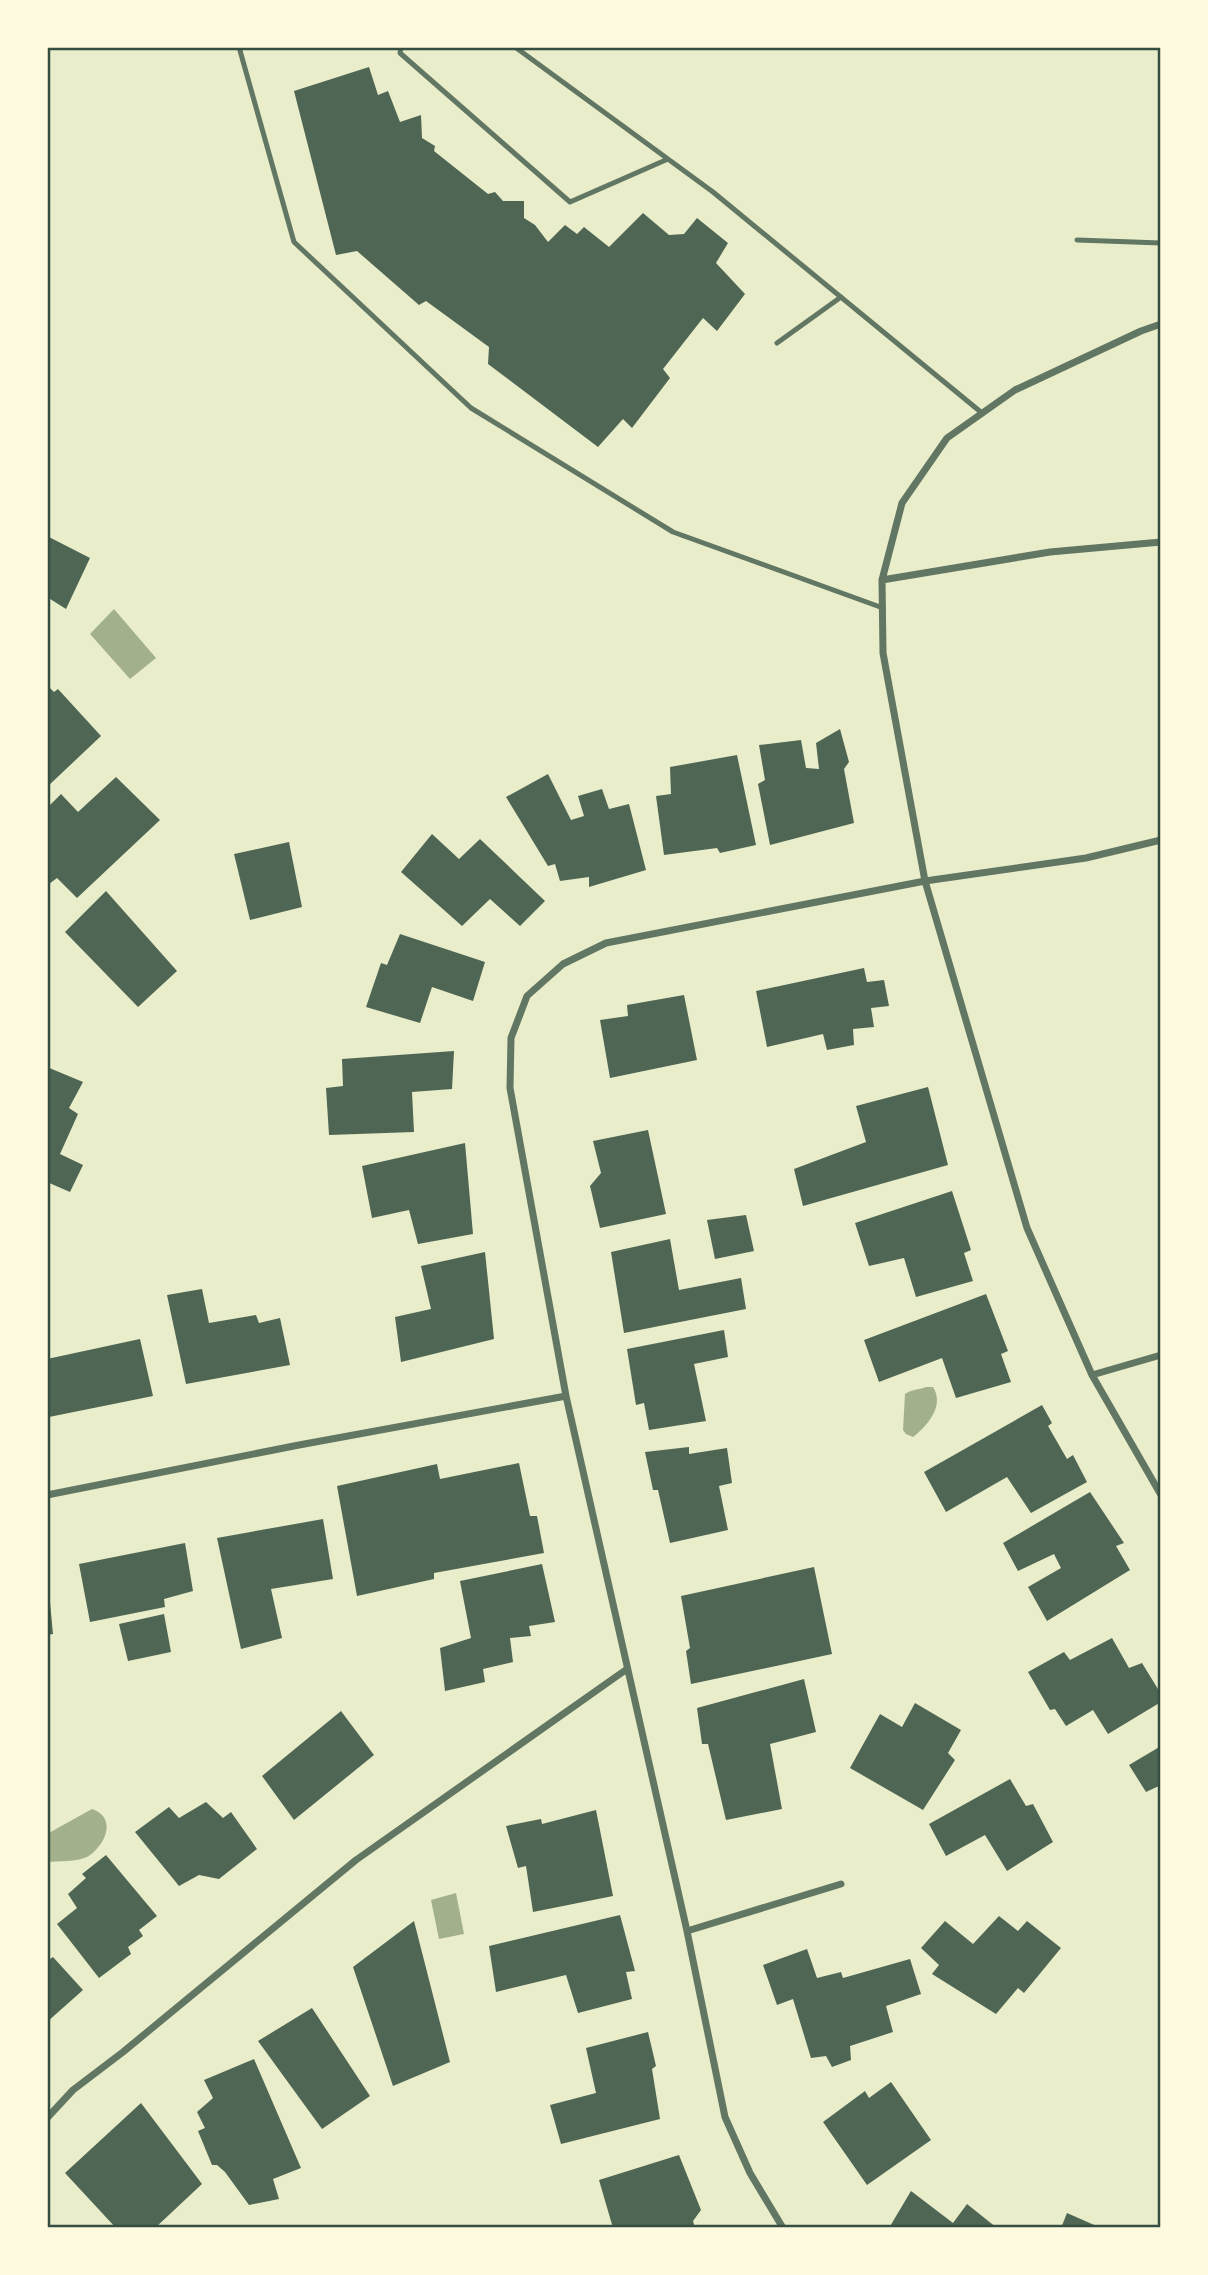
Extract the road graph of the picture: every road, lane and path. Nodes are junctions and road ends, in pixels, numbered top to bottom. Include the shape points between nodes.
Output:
1 (239, 47) edge
2 (401, 47) edge
3 (515, 47) edge
4 (668, 159) junction
5 (1077, 240) dead end
6 (1161, 243) edge
7 (841, 297) junction
8 (1161, 324) edge
9 (777, 343) dead end
10 (982, 413) junction
11 (1161, 542) edge
12 (883, 580) junction
13 (883, 608) junction
14 (1161, 840) edge
15 (925, 881) junction
16 (1161, 1355) edge
17 (1092, 1375) junction
18 (566, 1396) junction
19 (47, 1495) edge
20 (1161, 1495) edge
21 (627, 1669) junction
22 (841, 1884) dead end
23 (687, 1931) junction
24 (47, 2118) edge
25 (783, 2228) edge

1 - 13 lane via 294,242 471,408 673,532
2 - 4 lane via 400,53 570,202
3 - 4 lane
4 - 7 lane
5 - 6 lane
7 - 9 lane
7 - 10 lane
8 - 10 street via 1015,390
10 - 12 street via 947,438 902,503
11 - 12 street via 1050,552
12 - 13 street
13 - 15 street via 883,653
14 - 15 street via 1086,858
15 - 17 street via 1027,1228
15 - 18 street via 606,943 564,964 527,996 511,1038 510,1088
16 - 17 street
17 - 20 street
18 - 19 street
18 - 21 street
21 - 23 street
21 - 24 street via 356,1860 73,2090
22 - 23 street
23 - 25 street via 725,2117

